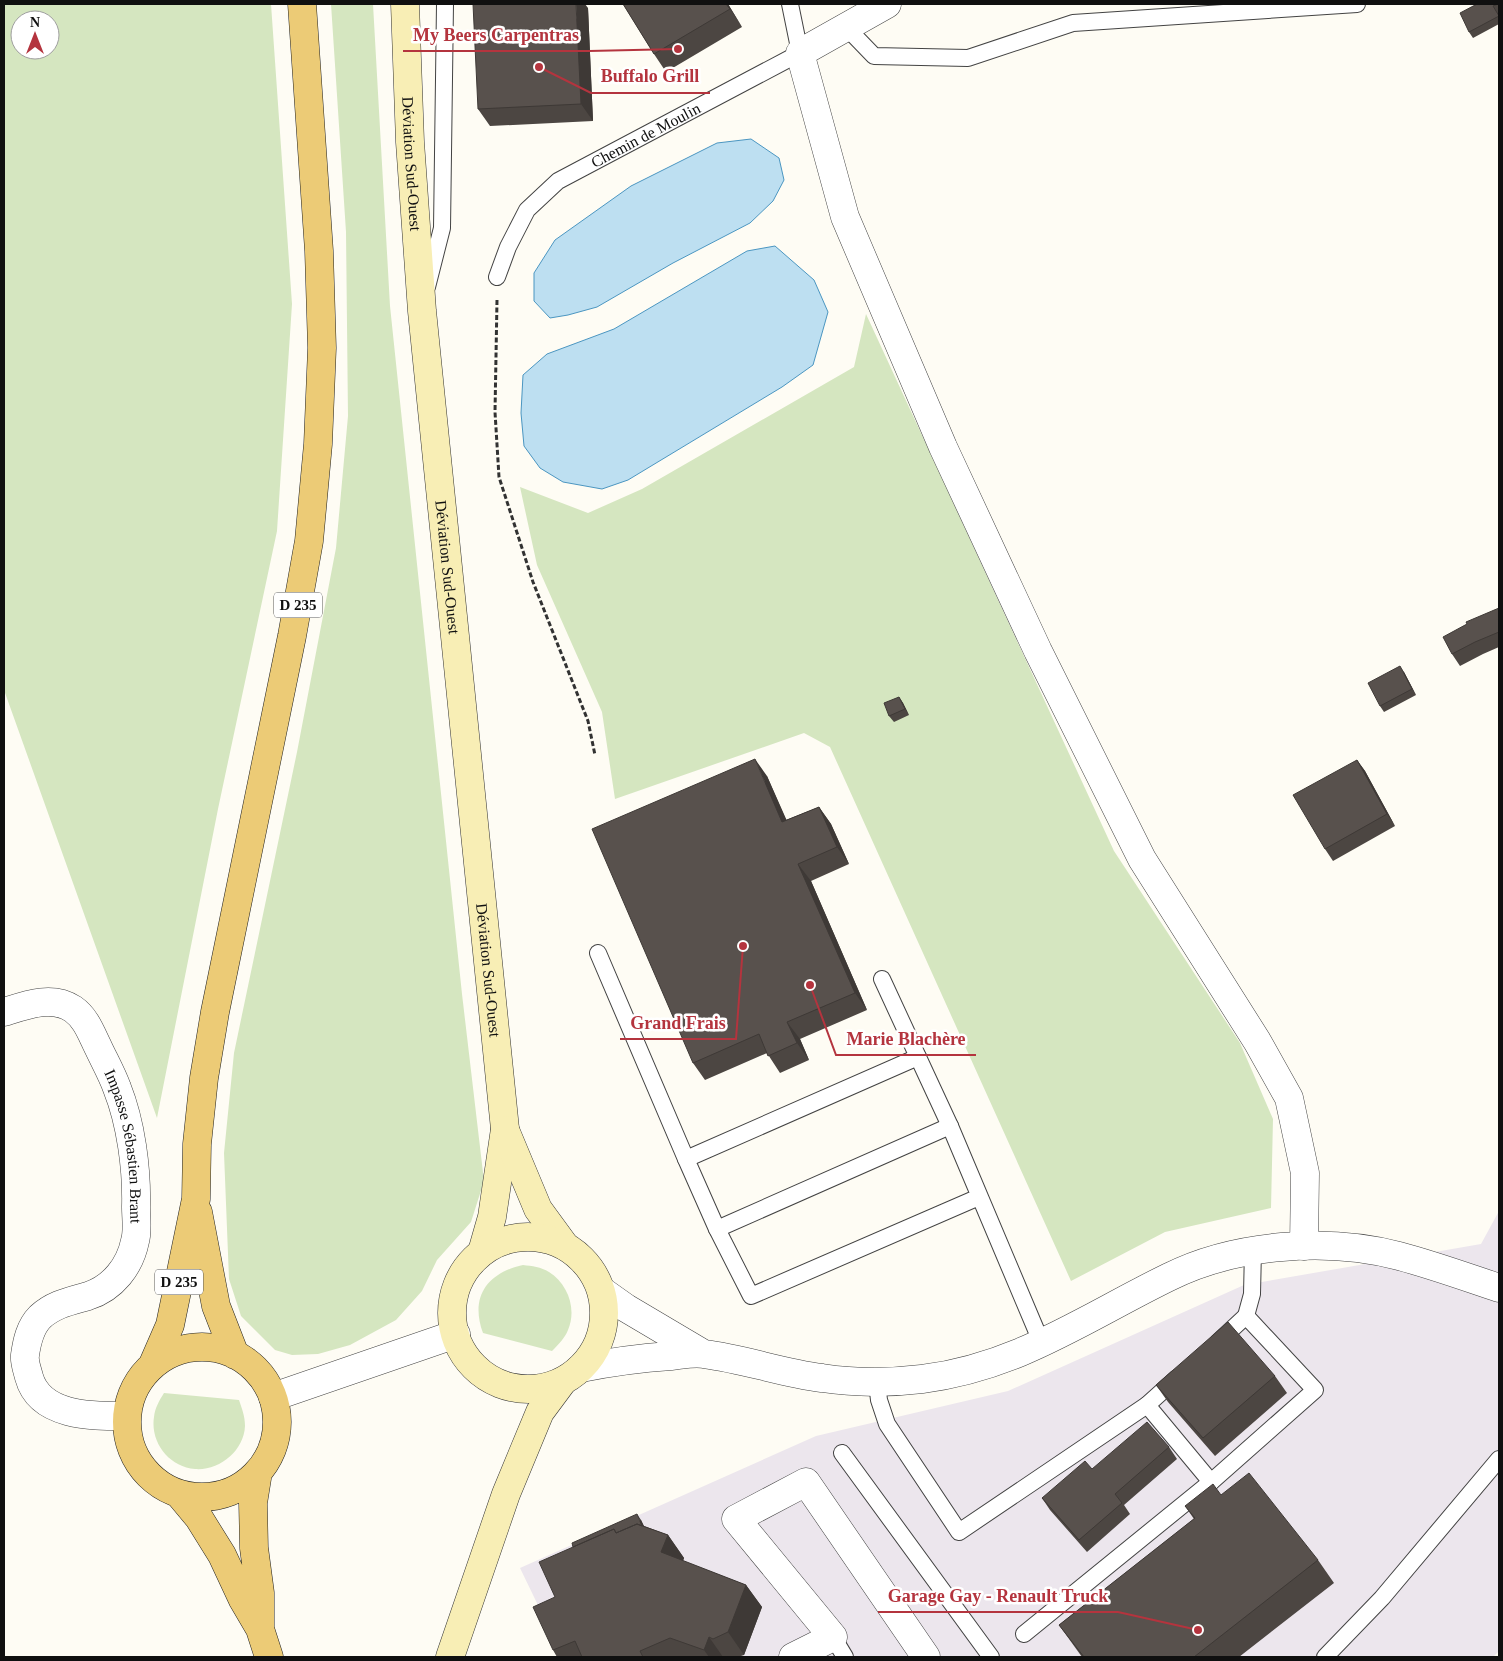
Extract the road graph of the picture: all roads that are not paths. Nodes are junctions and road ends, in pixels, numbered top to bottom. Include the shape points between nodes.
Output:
1 (302, 4) edge
2 (405, 4) edge
3 (444, 4) edge
4 (790, 4) edge
5 (887, 4) edge
6 (1357, 4) edge
7 (846, 27) junction
8 (800, 53) junction
9 (497, 277) road end
10 (422, 311) junction
11 (598, 953) dead end
12 (882, 979) dead end
13 (4, 1012) edge
14 (918, 1057) junction
15 (950, 1126) junction
16 (505, 1130) junction
17 (686, 1159) junction
18 (979, 1196) junction
19 (196, 1199) junction
20 (717, 1229) junction
21 (564, 1246) junction
22 (1304, 1246) junction
23 (1253, 1250) junction
24 (482, 1252) junction
25 (1469, 1278) junction
26 (1499, 1288) edge
27 (602, 1291) junction
28 (1499, 1298) edge
29 (1246, 1316) junction
30 (456, 1334) junction
31 (1042, 1344) junction
32 (702, 1353) junction
33 (1204, 1354) edge
34 (235, 1355) junction
35 (153, 1364) junction
36 (1189, 1367) edge
37 (572, 1375) junction
38 (877, 1383) junction
39 (273, 1397) junction
40 (1147, 1405) junction
41 (126, 1416) junction
42 (842, 1453) dead end
43 (1499, 1459) edge
44 (258, 1472) junction
45 (1211, 1482) junction
46 (179, 1494) junction
47 (260, 1629) junction
48 (1024, 1634) dead end
49 (838, 1647) edge
50 (269, 1657) edge
51 (450, 1657) edge
52 (793, 1657) edge
53 (926, 1657) edge
54 (991, 1657) edge
55 (1325, 1657) edge

1 - 19 main road, D 235 via 319,261 322,348 318,444 309,541 294,626 204,1078
2 - 10 main road, Déviation Sud-Ouest via 410,142
3 - 10 lane via 442,228
4 - 8 lane
5 - 7 street, Chemin de Moulin
6 - 7 lane via 1073,23 968,58 874,56
7 - 8 street, Chemin de Moulin
8 - 9 lane, Chemin de Moulin via 558,181 526,210
8 - 22 street via 845,217 944,447 1038,651 1142,859 1257,1041 1289,1098 1305,1173
10 - 16 main road, Déviation Sud-Ouest
11 - 17 lane
12 - 14 lane
13 - 41 street, Impasse Sébastien Brant via 34,1003 53,1002 73,1009 85,1020 117,1088 126,1116 136,1181 136,1240 126,1266 110,1284 91,1295 57,1305 39,1317 28,1336 24,1360 31,1384 48,1404 70,1413
14 - 15 lane
14 - 17 lane
15 - 18 lane
15 - 20 lane
16 - 21 main road via 538,1209
16 - 24 main road via 492,1217
17 - 20 lane
18 - 20 lane via 751,1296
18 - 31 lane
19 - 34 main road, D 235 via 216,1306
19 - 35 main road, D 235 via 170,1325
21 - 24 main road via 544,1238 522,1237 501,1242
21 - 27 main road via 581,1257 594,1273
22 - 23 street
22 - 25 street via 1352,1248 1397,1256
23 - 29 lane via 1252,1294
23 - 31 street via 1215,1258 1171,1275
24 - 30 main road via 468,1265 458,1282 453,1299 452,1324
25 - 26 street
25 - 28 street
27 - 32 street
27 - 37 main road via 605,1312 602,1333 594,1352
29 - 33 lane
29 - 45 lane via 1315,1390
30 - 37 main road via 460,1348 472,1364 505,1386 544,1388
30 - 39 street
31 - 38 street via 964,1372
32 - 37 street via 620,1360
32 - 38 street via 821,1378
34 - 35 main road via 222,1349 198,1347 174,1352
34 - 39 main road via 262,1376
35 - 41 main road via 138,1381
36 - 40 lane
37 - 51 main road via 540,1412 506,1494
38 - 40 lane via 887,1424 959,1532
39 - 44 main road via 277,1421 273,1445
40 - 45 lane
41 - 46 main road via 131,1447 141,1468 158,1483
42 - 54 lane
43 - 55 lane via 1382,1598
44 - 46 main road via 245,1484 224,1494 201,1497
44 - 47 main road via 253,1503
45 - 48 lane
46 - 47 main road via 199,1518 222,1555
47 - 50 main road
49 - 52 street
49 - 53 street via 736,1519 806,1482

